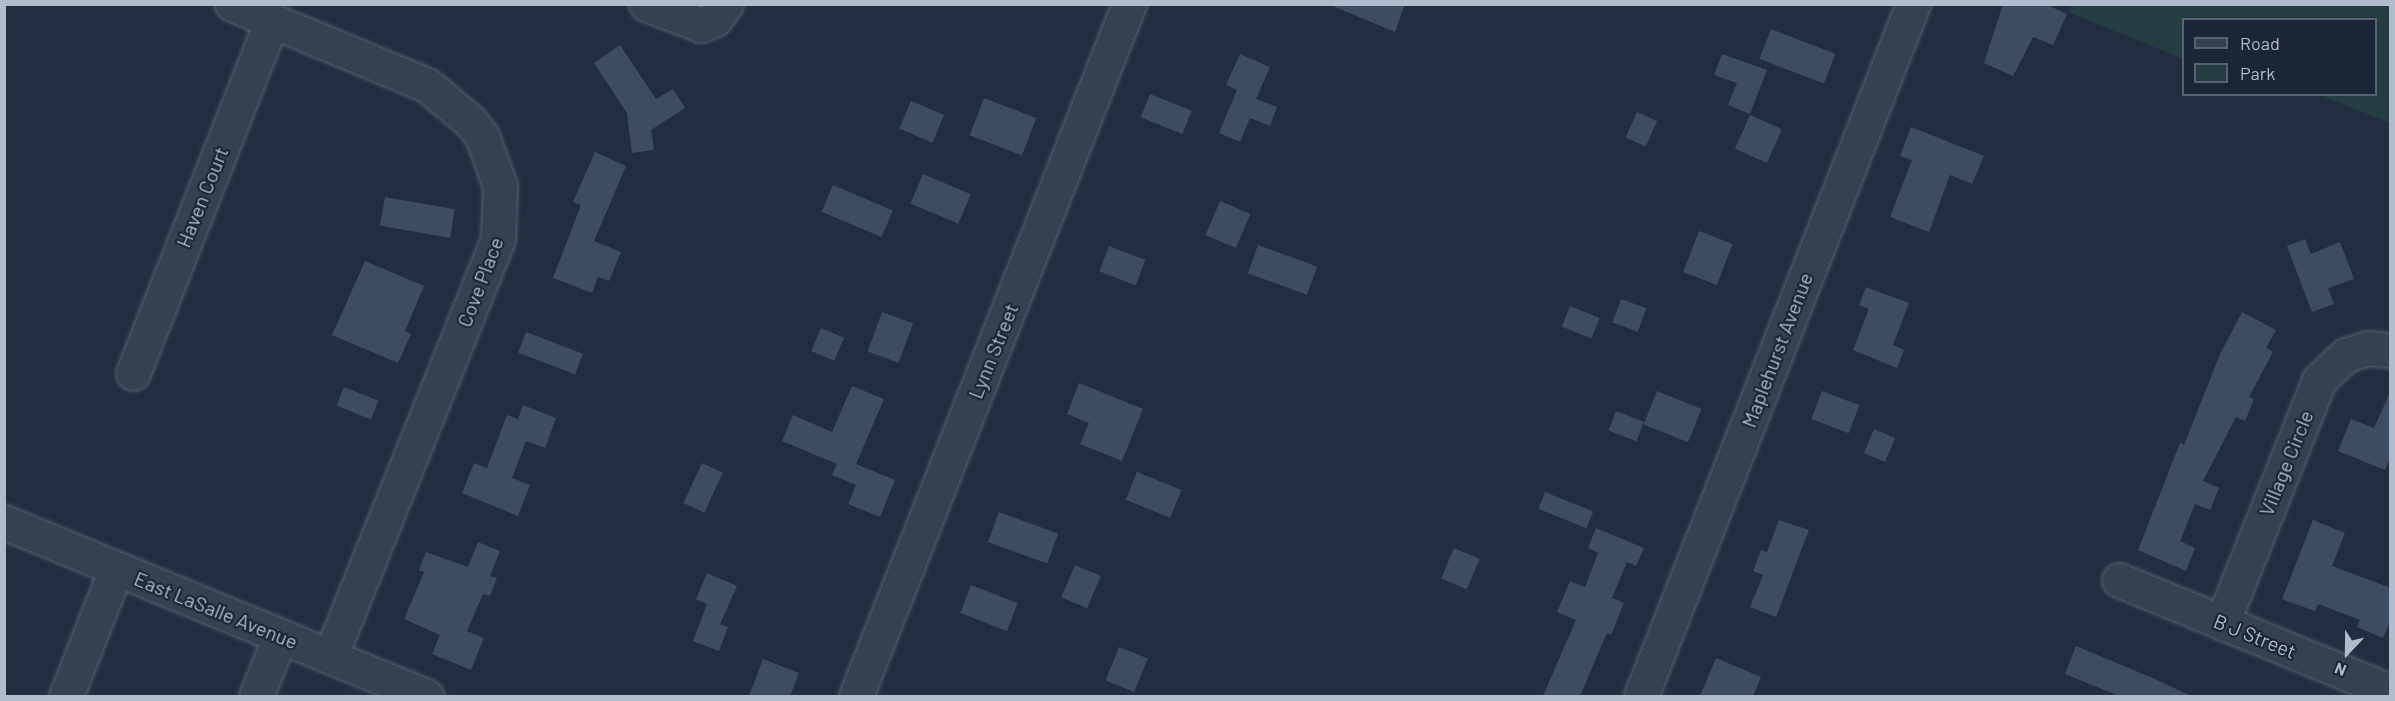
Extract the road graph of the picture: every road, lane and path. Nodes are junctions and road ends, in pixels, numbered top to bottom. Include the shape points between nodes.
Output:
1 (232, 4) edge
2 (646, 4) edge
3 (726, 4) edge
4 (1129, 4) edge
5 (1912, 4) edge
6 (272, 21) junction
7 (2391, 350) edge
8 (133, 373) dead end
9 (4, 522) edge
10 (116, 569) junction
11 (2119, 580) dead end
12 (2223, 623) junction
13 (280, 637) junction
14 (330, 657) junction
15 (2391, 691) edge
16 (66, 696) edge
17 (256, 696) edge
18 (427, 696) edge
19 (856, 696) edge
20 (1641, 696) edge

1 - 6 street, Cove Place
2 - 3 street via 701,26 715,19
4 - 19 street, Lynn Street
5 - 20 street, Maplehurst Avenue
6 - 8 street, Haven Court
6 - 14 street, Cove Place via 403,72 449,101 482,136 500,186 498,239
7 - 12 street, Village Circle via 2367,348 2346,355 2319,380
9 - 10 street, East LaSalle Avenue
10 - 13 street, East LaSalle Avenue
10 - 16 street
11 - 12 street, B J Street
12 - 15 street, B J Street
13 - 14 street, East LaSalle Avenue
13 - 17 street
14 - 18 street, East LaSalle Avenue

